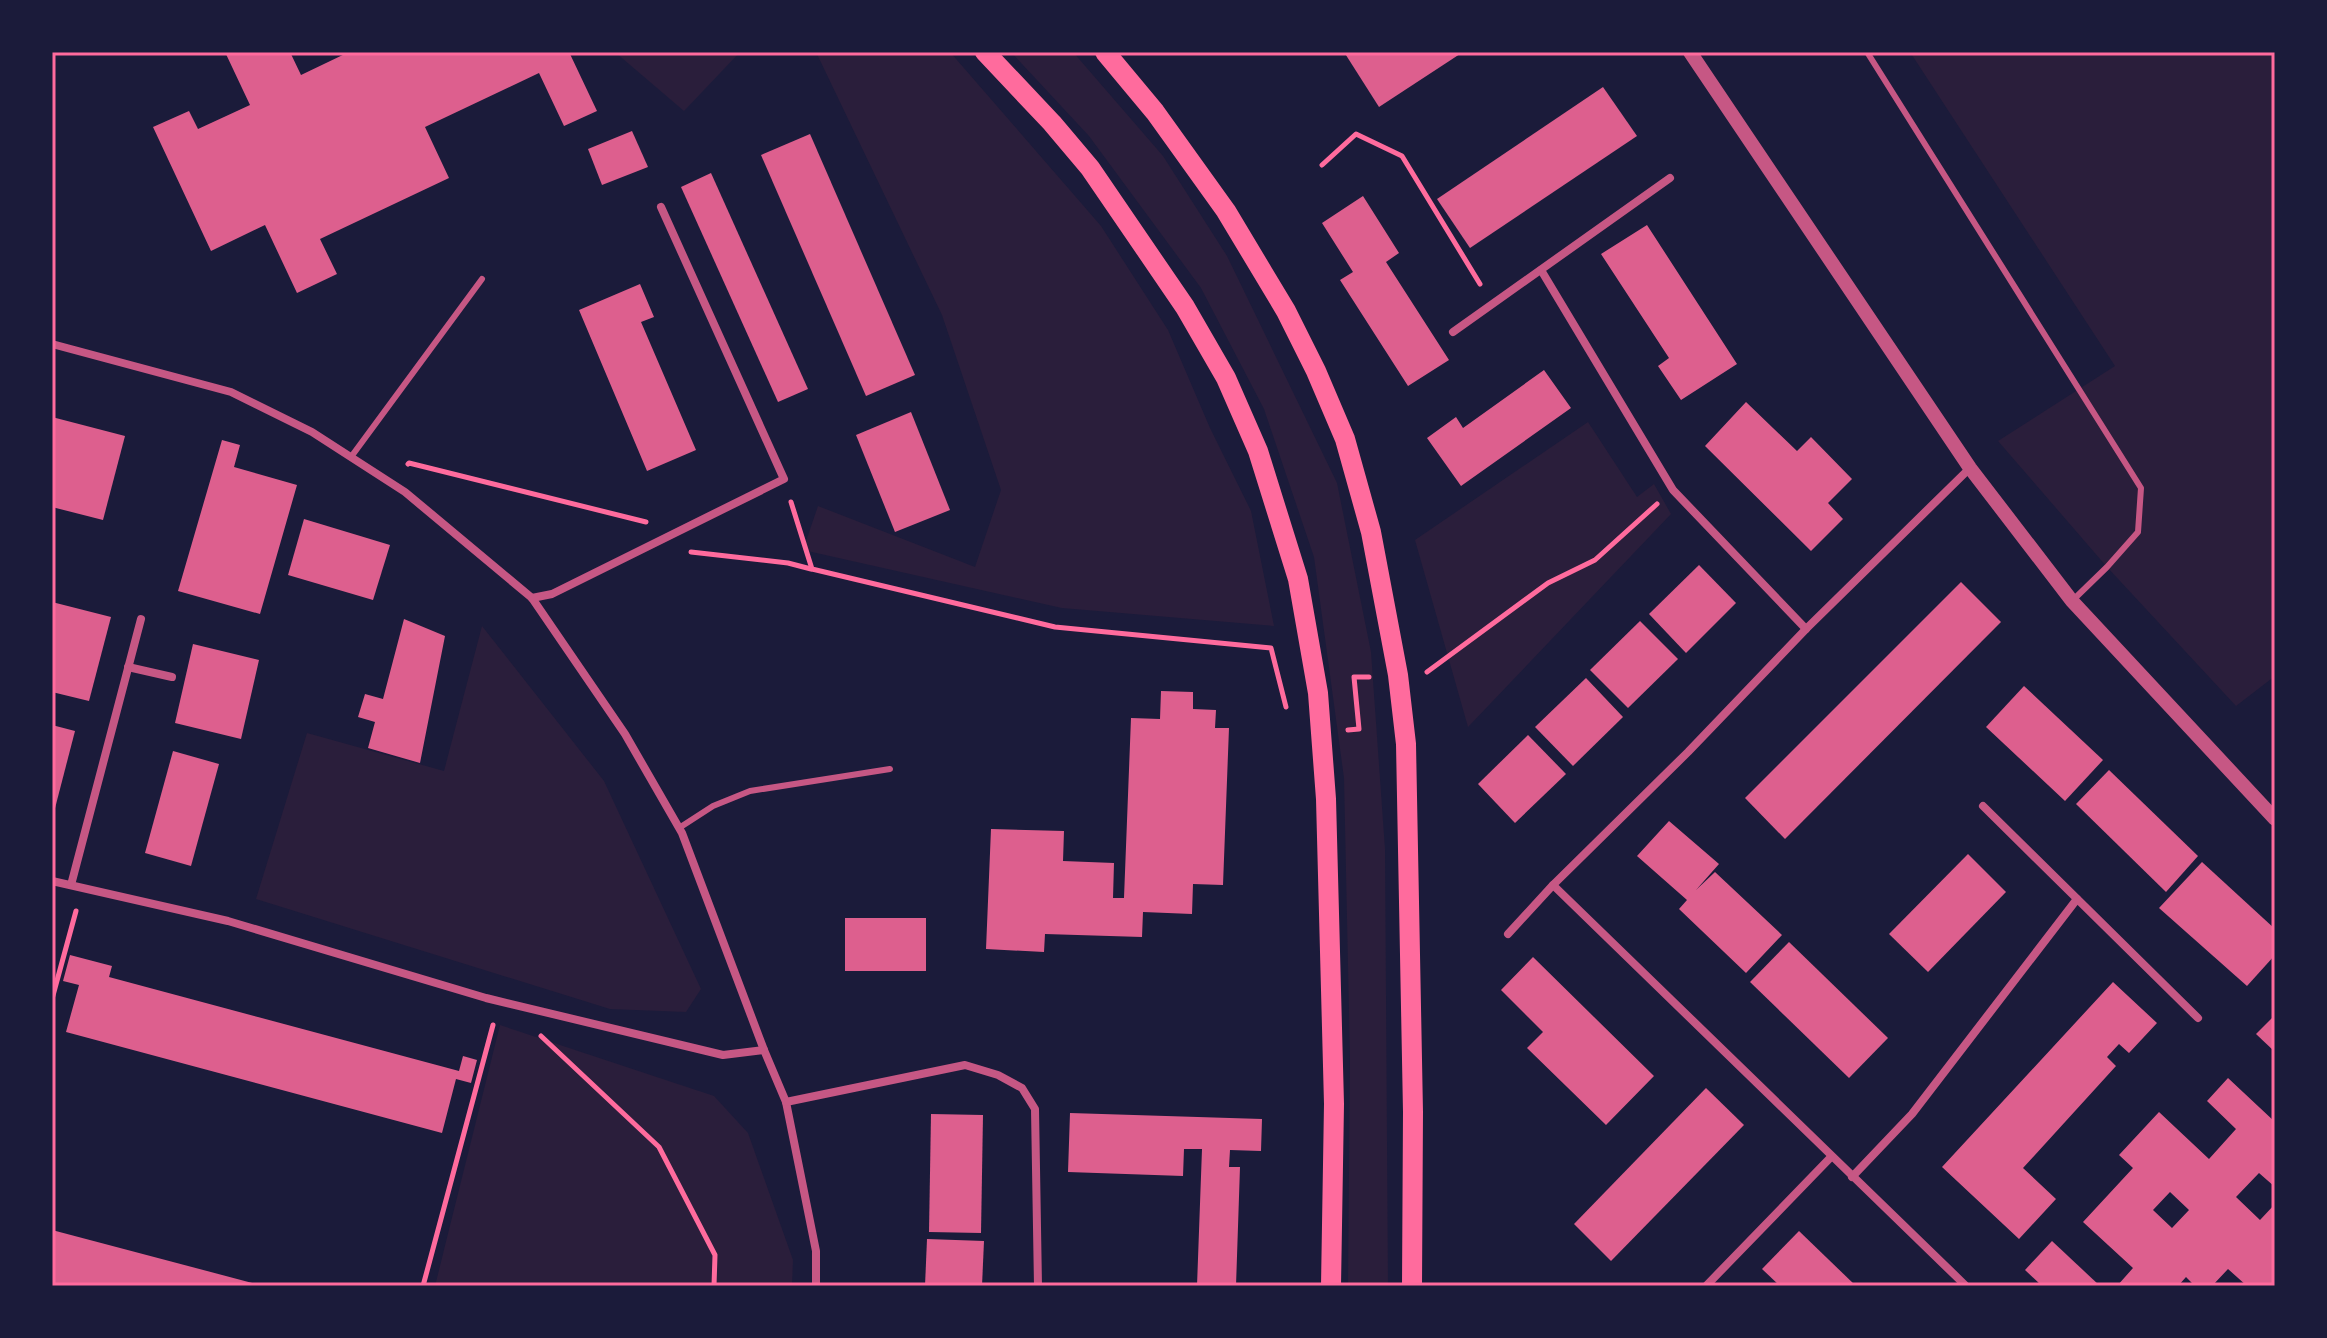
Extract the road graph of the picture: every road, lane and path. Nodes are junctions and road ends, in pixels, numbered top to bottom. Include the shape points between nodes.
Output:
1 (985, 52) edge
2 (1105, 52) edge
3 (1690, 52) edge
4 (1867, 52) edge
5 (1322, 165) dead end
6 (1670, 178) dead end
7 (661, 207) dead end
8 (1541, 270) junction
9 (482, 279) dead end
10 (1492, 304) junction
11 (1453, 332) dead end
12 (52, 344) edge
13 (351, 457) junction
14 (1970, 468) junction
15 (784, 479) junction
16 (392, 484) junction
17 (1673, 490) junction
18 (681, 530) junction
19 (690, 552) dead end
20 (812, 569) junction
21 (532, 598) junction
22 (2072, 601) junction
23 (141, 619) dead end
24 (1806, 629) junction
25 (128, 667) junction
26 (1398, 675) junction
27 (172, 677) dead end
28 (1321, 733) junction
29 (890, 769) dead end
30 (1983, 806) dead end
31 (2275, 819) edge
32 (679, 828) junction
33 (52, 881) edge
34 (71, 885) junction
35 (1553, 885) junction
36 (83, 887) junction
37 (2077, 899) junction
38 (1508, 934) dead end
39 (52, 999) edge
40 (499, 999) junction
41 (2198, 1018) dead end
42 (764, 1050) junction
43 (786, 1102) junction
44 (1831, 1157) junction
45 (1852, 1177) junction
46 (423, 1286) edge
47 (714, 1286) edge
48 (816, 1286) edge
49 (1038, 1286) edge
50 (1331, 1286) edge
51 (1412, 1286) edge
52 (1706, 1286) edge
53 (1966, 1286) edge

1 - 28 main road via 1090,168 1185,307 1226,378 1258,451 1298,579
2 - 26 main road via 1226,211 1316,371 1345,439 1371,532
3 - 14 street
4 - 22 lane via 2141,488 2138,532
5 - 10 path via 1356,134 1402,156
6 - 8 street
7 - 15 street
8 - 10 street
8 - 17 street
9 - 13 lane
10 - 11 street
12 - 13 street via 231,392
13 - 16 street
14 - 22 street
14 - 24 street
15 - 18 street
15 - 20 path
16 - 18 path via 409,463
16 - 21 street
17 - 24 street
17 - 26 path via 1595,560 1548,583 1426,672
18 - 21 street via 552,594
19 - 20 path
20 - 28 path via 1055,627 1271,648 1293,733
21 - 32 street via 625,734
22 - 31 street
23 - 25 street
24 - 35 street
25 - 27 street
25 - 34 street
26 - 28 path via 1354,677 1359,729
26 - 51 main road via 1406,760
28 - 50 main road via 1334,1104
29 - 32 lane via 750,791
30 - 37 street
32 - 42 street
33 - 34 street
34 - 36 street
35 - 38 street
35 - 44 street
36 - 39 path
36 - 40 street via 228,921
37 - 41 street
37 - 45 street via 1912,1114
40 - 42 street via 723,1055
40 - 46 path
40 - 47 path via 659,1147 715,1255
42 - 43 street
43 - 48 street via 816,1251
43 - 49 street via 965,1065 1022,1088 1035,1109
44 - 45 street
44 - 52 street
45 - 53 street

